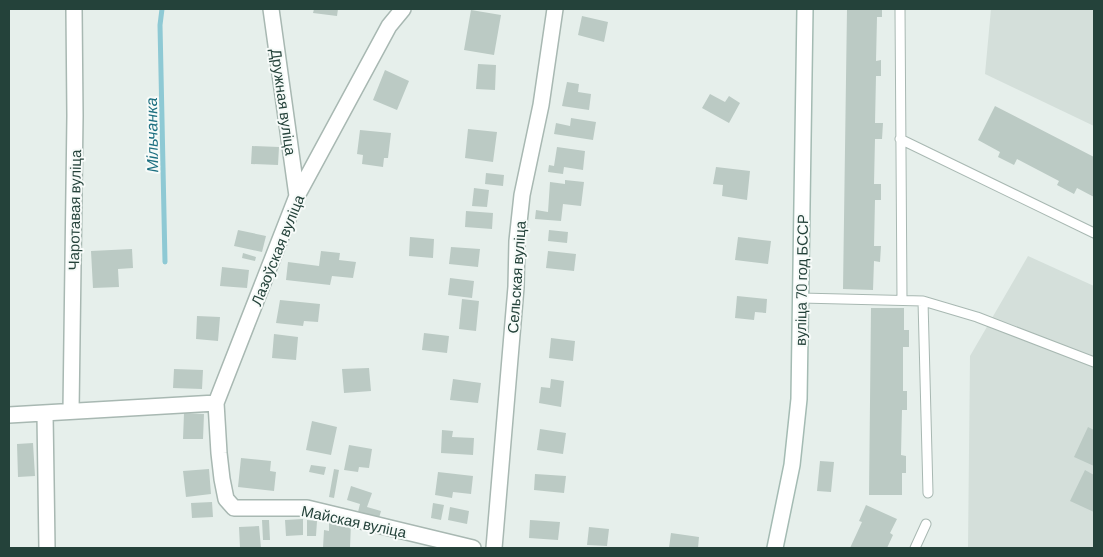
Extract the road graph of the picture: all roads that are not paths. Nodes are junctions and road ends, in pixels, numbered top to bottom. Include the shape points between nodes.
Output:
1 (74, 9) edge
2 (271, 9) edge
3 (404, 9) edge
4 (555, 9) edge
5 (805, 9) edge
6 (900, 9) edge
7 (900, 140) junction
8 (297, 196) junction
9 (1094, 233) edge
10 (801, 298) junction
11 (902, 299) junction
12 (923, 301) junction
13 (1094, 362) edge
14 (216, 403) junction
15 (71, 411) junction
16 (45, 414) junction
17 (9, 416) edge
18 (928, 493) dead end
19 (234, 508) joint
20 (926, 524) dead end
21 (47, 548) edge
22 (473, 548) edge
23 (494, 548) edge
24 (775, 548) edge
25 (915, 548) edge

1 - 15 street, Чаротавая вуліца
2 - 8 street, Дружная вуліца
3 - 8 street, Лазоўская вуліца via 389,26
4 - 23 street, Сельская вуліца via 522,195
5 - 10 street, вуліца 70 год БССР
6 - 7 lane
7 - 9 lane
7 - 11 lane
8 - 14 street, Лазоўская вуліца
10 - 11 lane
10 - 24 street, вуліца 70 год БССР via 799,399 792,465
11 - 12 lane
12 - 13 lane via 977,317
12 - 18 lane
14 - 15 street
14 - 19 street, Лазоўская вуліца via 222,479 226,499
15 - 16 street
16 - 17 street
16 - 21 street
19 - 22 street, Майская вуліца via 307,508
20 - 25 lane

